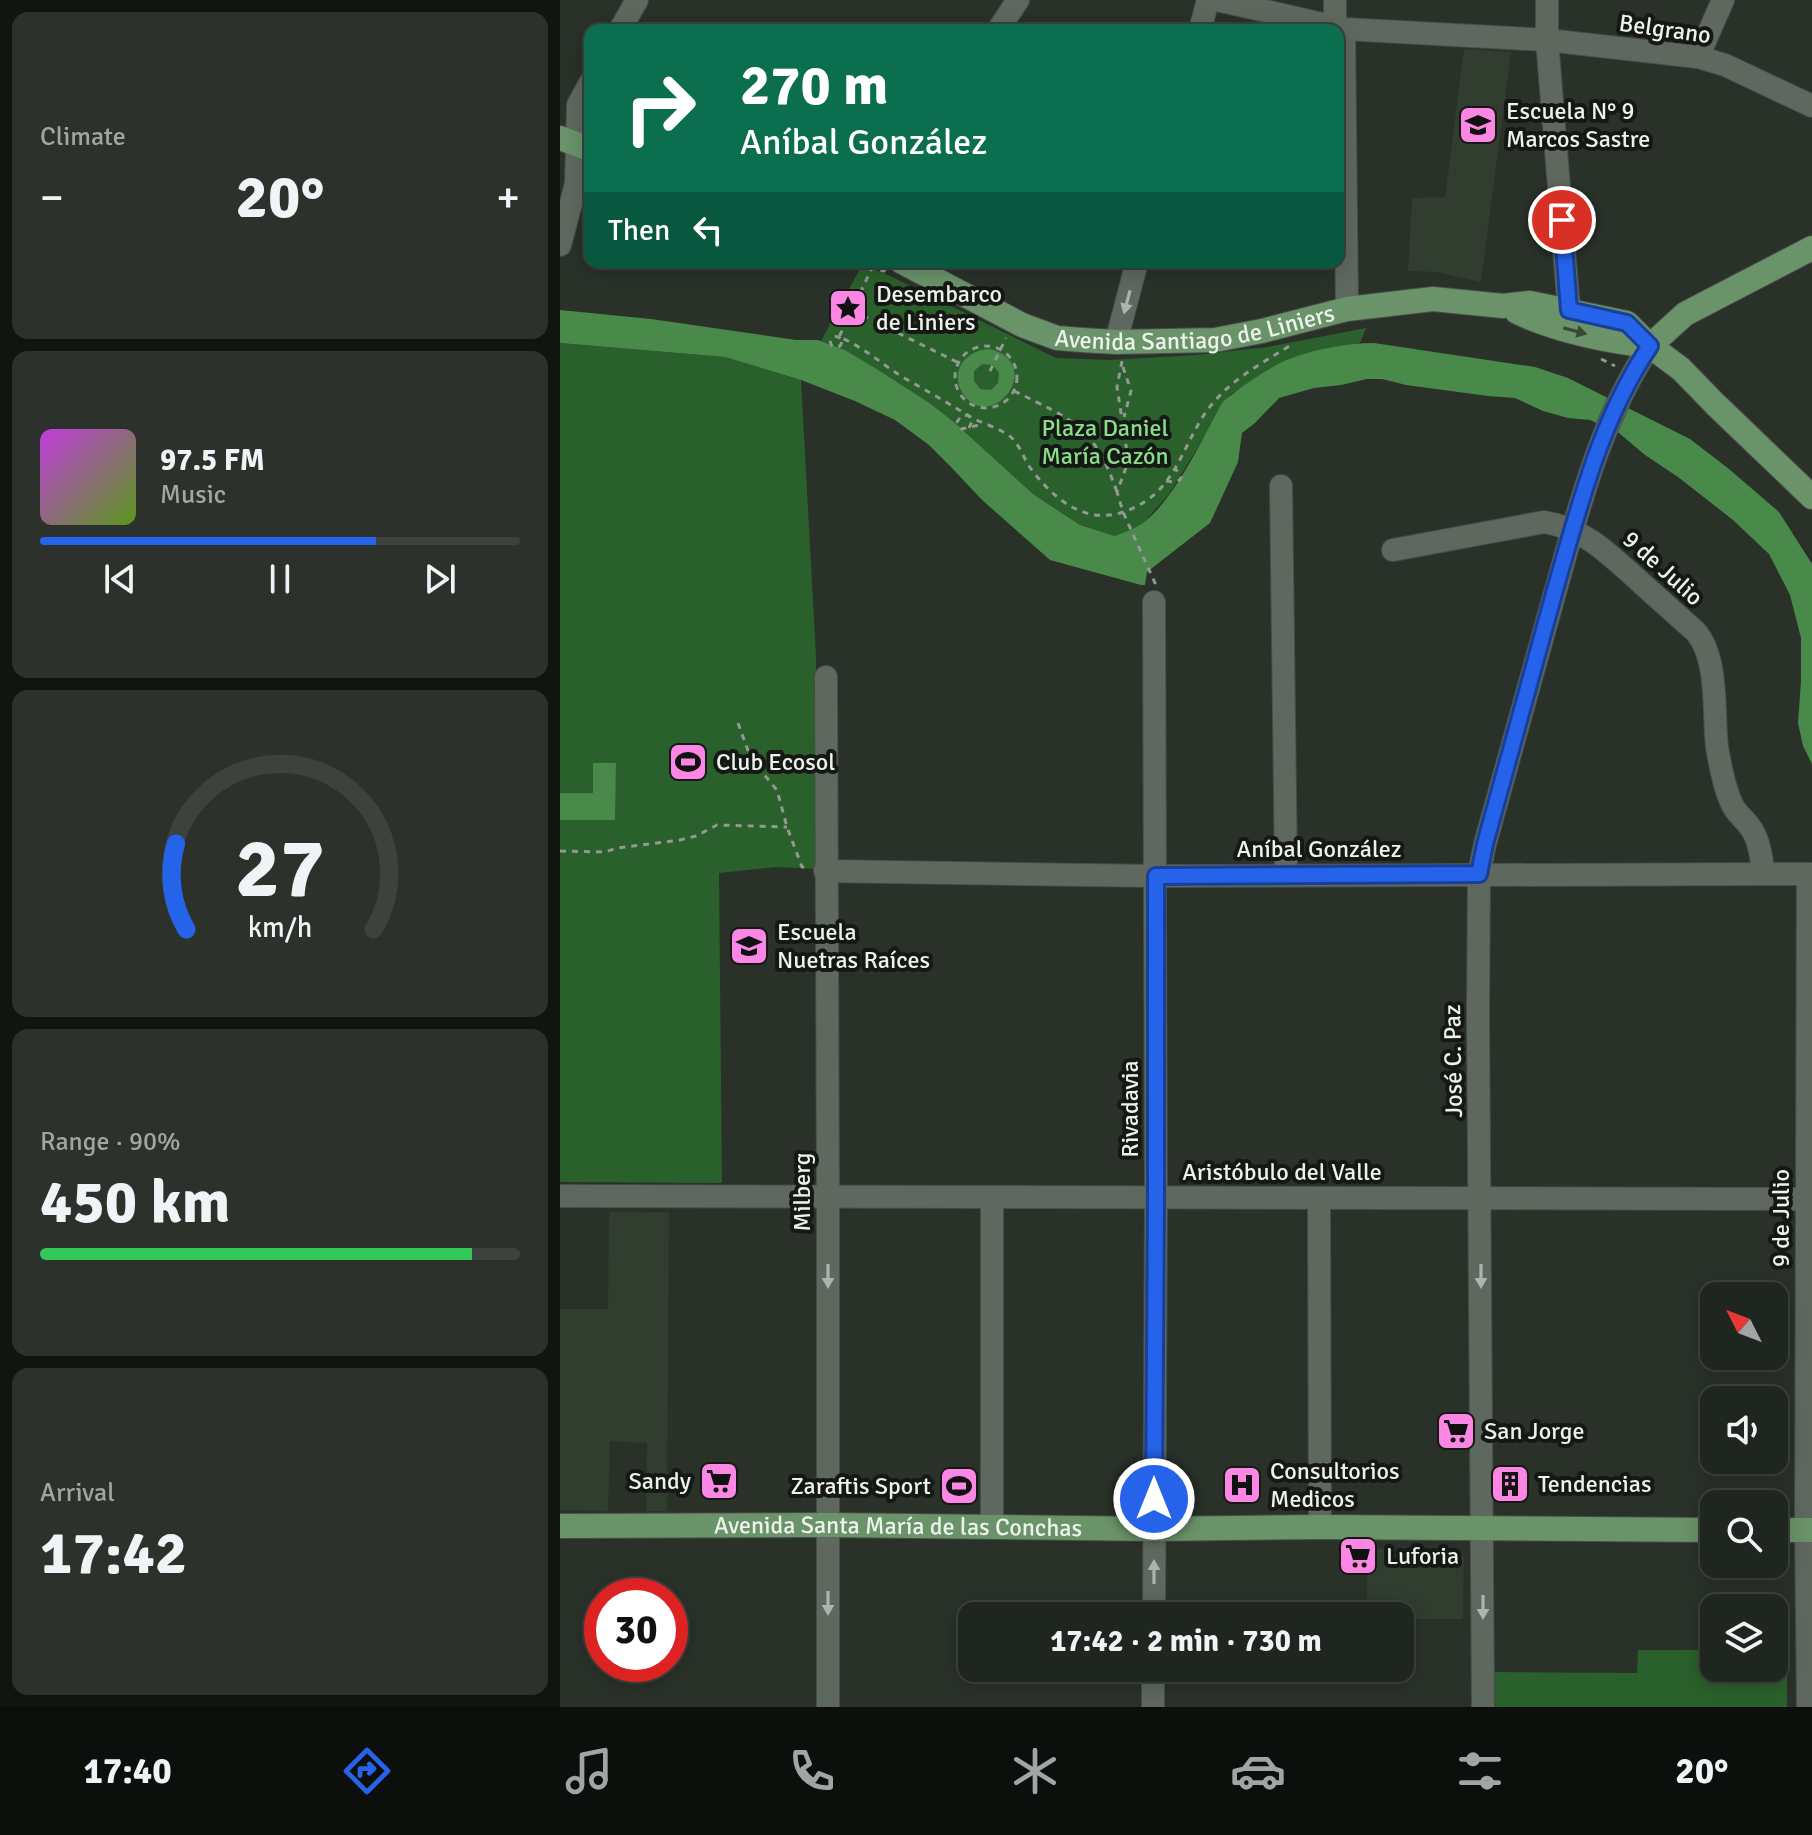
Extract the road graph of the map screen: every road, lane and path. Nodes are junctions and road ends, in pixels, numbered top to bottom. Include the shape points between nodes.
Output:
1 (637, 0) edge
2 (1018, 0) edge
3 (1208, 0) edge
4 (1217, 0) edge
5 (1335, 0) edge
6 (1547, 0) edge
7 (1723, 0) edge
8 (623, 24) edge
9 (1002, 24) edge
10 (1202, 24) edge
11 (1322, 24) edge
12 (1339, 24) edge
13 (1344, 28) edge
14 (1547, 40) junction
15 (1698, 57) junction
16 (584, 94) edge
17 (1812, 106) edge
18 (576, 144) edge
19 (1344, 189) edge
20 (560, 245) edge
21 (1812, 248) edge
22 (872, 268) edge
23 (913, 268) edge
24 (1136, 268) edge
25 (1503, 306) junction
26 (1347, 309) junction
27 (852, 310) junction
28 (1569, 310) junction
29 (871, 320) dead end
30 (1009, 331) dead end
31 (898, 333) dead end
32 (1295, 342) dead end
33 (1650, 346) junction
34 (1000, 350) junction
35 (1119, 353) junction
36 (1593, 356) dead end
37 (959, 363) junction
38 (991, 369) dead end
39 (1628, 381) junction
40 (1014, 391) junction
41 (972, 405) junction
42 (957, 407) junction
43 (968, 415) junction
44 (1124, 421) junction
45 (957, 422) junction
46 (983, 424) junction
47 (969, 428) junction
48 (1174, 467) junction
49 (1166, 481) junction
50 (1281, 486) dead end
51 (1117, 492) junction
52 (1812, 497) edge
53 (1123, 512) junction
54 (1572, 530) junction
55 (1393, 550) dead end
56 (1154, 592) joint
57 (826, 677) dead end
58 (738, 723) dead end
59 (787, 827) junction
60 (560, 851) edge
61 (825, 871) junction
62 (1286, 874) junction
63 (1479, 874) junction
64 (1764, 874) junction
65 (1810, 874) edge
66 (1156, 876) junction
67 (560, 1196) edge
68 (828, 1198) junction
69 (992, 1198) junction
70 (1156, 1198) junction
71 (1319, 1198) junction
72 (1480, 1198) junction
73 (1810, 1199) edge
74 (828, 1525) junction
75 (560, 1526) edge
76 (992, 1527) junction
77 (1320, 1527) junction
78 (1154, 1529) junction
79 (1483, 1529) junction
80 (1700, 1530) edge
81 (1788, 1530) edge
82 (1809, 1530) edge
83 (1154, 1602) edge
84 (1153, 1682) edge
85 (828, 1707) edge
86 (1153, 1707) edge
87 (1483, 1707) edge
88 (1808, 1707) edge

1 - 8 street
2 - 9 street
3 - 10 street
4 - 11 street, Belgrano
5 - 12 street
6 - 14 street
7 - 15 street
13 - 14 street, Belgrano
14 - 15 street, Belgrano
14 - 28 street
15 - 17 street, Belgrano
16 - 18 street via 578,105
18 - 20 street via 576,184
19 - 26 street
21 - 33 main road via 1685,314
22 - 27 path
23 - 35 main road, Avenida Santiago de Liniers via 1041,333
24 -> 35 street
25 - 26 main road, Avenida Santiago de Liniers via 1433,299
25 - 28 main road, Avenida Santiago de Liniers via 1530,303
25 -> 33 main road, Avenida Santiago de Liniers via 1556,326
26 - 35 main road, Avenida Santiago de Liniers via 1262,331
27 - 29 path
27 - 42 path via 839,337
28 - 33 main road, Avenida Santiago de Liniers via 1627,323
30 - 34 path
31 - 37 path
32 - 48 path via 1223,391
33 - 39 street, José C. Paz
33 - 52 main road, Avenida Santiago de Liniers via 1681,369
34 - 37 path via 977,348
34 - 38 path
34 - 40 path via 1016,367
35 - 44 path via 1117,387
35 - 44 path via 1131,391
36 - 39 path
37 - 41 path via 957,387
39 - 54 street, José C. Paz
40 - 41 path via 996,407
40 - 51 path via 1084,431 1103,456
41 - 43 path
42 - 43 path
42 - 45 path
43 - 45 path
43 - 46 path
43 - 47 path
44 - 51 path via 1127,465
45 - 47 path via 962,429
46 - 47 path
46 - 53 path via 1013,439 1062,502 1088,514
48 - 49 path
48 - 49 path via 1180,480
49 - 53 path via 1151,497
50 - 62 street
51 - 53 path
53 - 56 path
54 - 55 street, 9 de Julio via 1544,522
54 - 63 street, José C. Paz
54 - 64 street, 9 de Julio via 1596,542 1703,641 1723,776 1731,804 1759,844
56 - 66 street, Rivadavia
57 - 61 street, Milberg
58 - 59 path via 751,759 777,790
59 - 60 path via 717,825 680,840 605,852
59 - 61 path via 802,867
61 - 66 street, Aníbal González
61 - 68 street, Milberg
62 - 63 street, Aníbal González
62 - 66 street, Aníbal González
63 - 64 street, Aníbal González
63 - 72 street, José C. Paz
64 - 65 street, Aníbal González
65 - 73 street, 9 de Julio
66 - 70 street, Rivadavia
67 - 68 street, Aristóbulo del Valle
68 - 69 street, Aristóbulo del Valle
68 -> 74 street, Milberg
69 - 70 street, Aristóbulo del Valle
69 - 76 street
70 - 71 street, Aristóbulo del Valle
70 - 78 street, Rivadavia
71 - 72 street, Aristóbulo del Valle
71 - 77 street
72 - 73 street, Aristóbulo del Valle
72 -> 79 street, José C. Paz
73 - 82 street, 9 de Julio
74 - 75 main road, Avenida Santa María de las Conchas
74 - 76 main road, Avenida Santa María de las Conchas
74 -> 85 street, Milberg
76 - 78 main road, Avenida Santa María de las Conchas
77 - 78 main road, Avenida Santa María de las Conchas
77 - 79 main road, Avenida Santa María de las Conchas
83 -> 78 street, Rivadavia
79 - 80 main road, Avenida Santa María de las Conchas
79 -> 87 street, José C. Paz
81 - 82 main road
82 - 88 street, 9 de Julio
84 - 86 street

